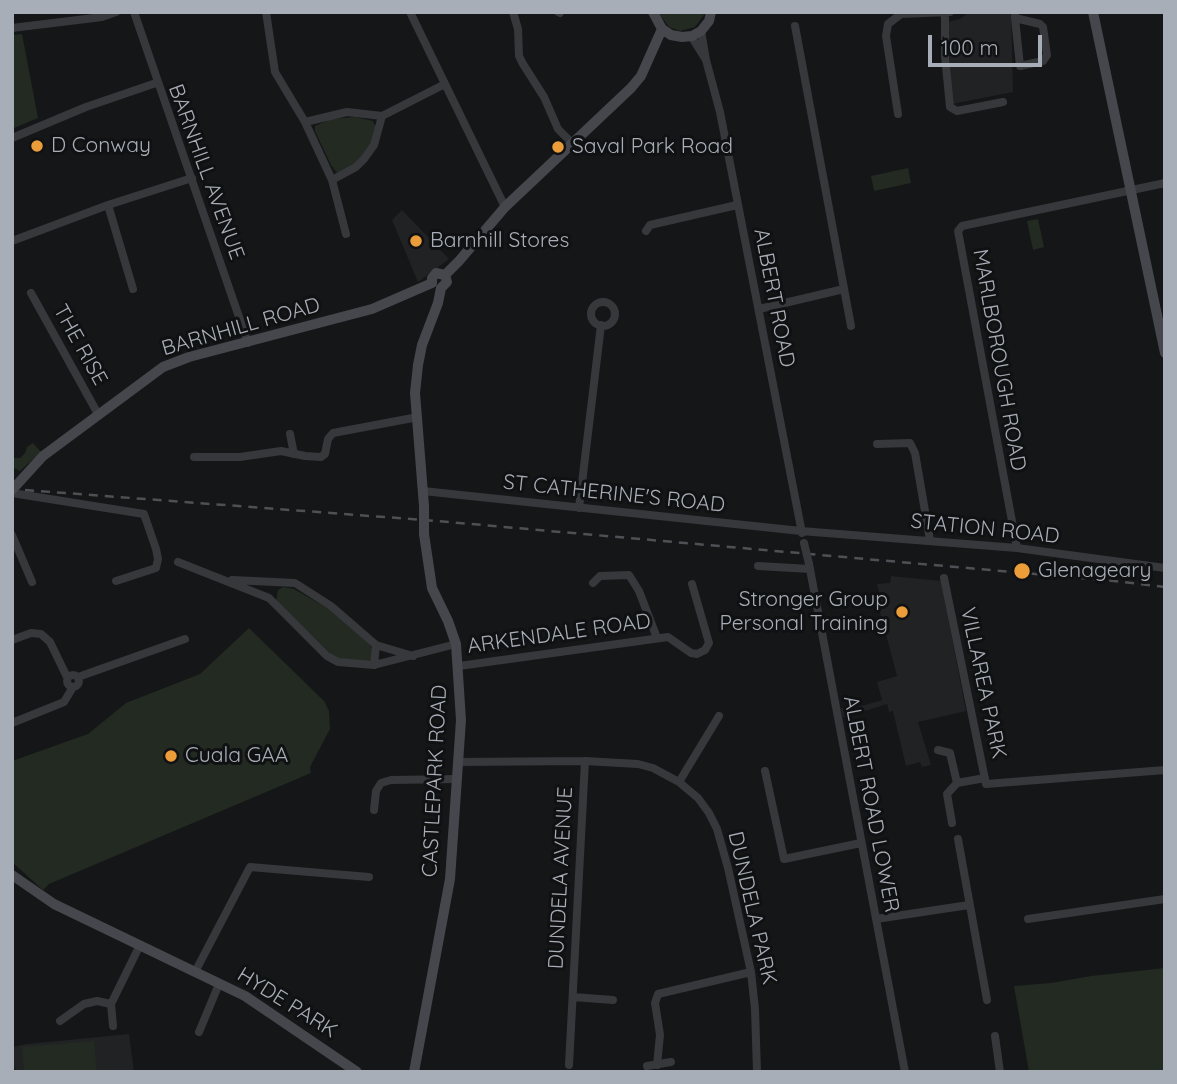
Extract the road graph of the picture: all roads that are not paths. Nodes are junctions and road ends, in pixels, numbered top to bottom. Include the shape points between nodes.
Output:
1 (116, 12) edge
2 (134, 12) edge
3 (266, 12) edge
4 (410, 12) edge
5 (513, 12) edge
6 (653, 12) edge
7 (711, 12) edge
8 (1093, 12) edge
9 (948, 13) edge
10 (1015, 15) edge
11 (795, 26) dead end
12 (12, 28) edge
13 (666, 32) junction
14 (696, 33) junction
15 (156, 83) junction
16 (445, 84) junction
17 (1003, 102) dead end
18 (898, 114) dead end
19 (382, 116) junction
20 (304, 122) junction
21 (12, 138) edge
22 (572, 144) junction
23 (192, 178) junction
24 (332, 180) junction
25 (1165, 183) edge
26 (1131, 190) junction
27 (108, 205) junction
28 (737, 205) junction
29 (505, 206) junction
30 (646, 232) dead end
31 (346, 234) dead end
32 (12, 241) edge
33 (437, 285) junction
34 (133, 289) dead end
35 (844, 289) junction
36 (30, 293) dead end
37 (1160, 305) edge
38 (759, 309) junction
39 (601, 325) dead end
40 (850, 326) dead end
41 (248, 343) junction
42 (1165, 353) edge
43 (98, 414) junction
44 (418, 417) junction
45 (290, 433) dead end
46 (877, 444) dead end
47 (294, 454) junction
48 (194, 457) dead end
49 (12, 491) edge
50 (423, 491) junction
51 (579, 508) junction
52 (802, 531) junction
53 (12, 535) edge
54 (930, 540) junction
55 (804, 543) joint
56 (1017, 548) junction
57 (178, 562) dead end
58 (758, 566) dead end
59 (809, 566) junction
60 (1165, 568) edge
61 (943, 578) dead end
62 (225, 579) junction
63 (32, 582) dead end
64 (116, 582) dead end
65 (271, 582) junction
66 (593, 583) dead end
67 (692, 584) dead end
68 (269, 598) junction
69 (660, 637) junction
70 (185, 639) dead end
71 (12, 640) edge
72 (456, 644) junction
73 (376, 645) junction
74 (413, 656) junction
75 (374, 665) junction
76 (459, 666) junction
77 (67, 677) junction
78 (78, 677) junction
79 (73, 687) junction
80 (719, 716) dead end
81 (12, 723) edge
82 (939, 750) dead end
83 (585, 761) junction
84 (457, 762) junction
85 (1165, 770) edge
86 (765, 771) dead end
87 (985, 778) junction
88 (456, 779) junction
89 (679, 782) junction
90 (957, 783) junction
91 (374, 810) dead end
92 (952, 823) dead end
93 (958, 839) dead end
94 (861, 843) junction
95 (12, 875) edge
96 (369, 877) dead end
97 (1165, 899) edge
98 (969, 905) junction
99 (876, 919) junction
100 (1028, 919) dead end
101 (139, 947) junction
102 (195, 972) junction
103 (751, 972) junction
104 (219, 984) junction
105 (573, 997) junction
106 (613, 1000) dead end
107 (987, 1000) dead end
108 (111, 1004) junction
109 (60, 1021) dead end
110 (113, 1026) dead end
111 (199, 1031) dead end
112 (995, 1036) dead end
113 (671, 1062) dead end
114 (569, 1065) dead end
115 (357, 1072) edge
116 (414, 1072) edge
117 (757, 1072) edge
118 (905, 1072) edge
119 (1000, 1072) edge

1 - 12 street
2 - 15 street, BARNHILL AVENUE
3 - 20 street via 275,72
4 - 16 street
5 - 22 street via 523,64 558,129
6 - 13 street
7 - 14 street via 709,21
8 - 26 street
9 - 17 street via 945,56 950,107 957,111
9 - 18 street via 901,14 888,24
10 - 10 street via 1043,27 1047,55 1043,61 1020,66
11 - 35 street
13 - 14 street via 682,37
13 - 22 street via 631,88
14 - 28 street, ALBERT ROAD via 720,112
15 - 21 street
15 - 23 street, BARNHILL AVENUE
16 - 19 street
16 - 29 street
19 - 20 street via 347,112
19 - 24 street via 374,145 364,159
20 - 24 street
22 - 29 street
23 - 27 street
23 - 41 street, BARNHILL AVENUE
24 - 31 street
25 - 26 street
26 - 37 street
26 - 56 street, MARLBOROUGH ROAD via 962,226 958,231
27 - 32 street
27 - 34 street
28 - 30 street via 650,225
28 - 38 street, ALBERT ROAD
29 - 33 street via 445,275 447,282
33 - 41 street, BARNHILL ROAD via 361,313
33 - 44 street, CASTLEPARK ROAD via 418,365
35 - 38 street
35 - 40 street
36 - 43 street, THE RISE
37 - 42 street
38 - 52 street, ALBERT ROAD
39 - 51 street
41 - 43 street, BARNHILL ROAD via 163,367
43 - 49 street, BARNHILL ROAD via 43,456
44 - 47 street via 333,433 321,457
44 - 50 street, CASTLEPARK ROAD
45 - 47 street
46 - 54 street via 910,443
47 - 48 street
49 - 64 street via 144,513 156,549 156,568
50 - 51 street, ST CATHERINE'S ROAD
50 - 72 street, CASTLEPARK ROAD, bridge via 432,588
51 - 52 street, ST CATHERINE'S ROAD
52 - 54 street, STATION ROAD
52 - 55 street, ALBERT ROAD
53 - 63 street
54 - 56 street, STATION ROAD
55 - 59 street, ALBERT ROAD LOWER, bridge
56 - 60 street, STATION ROAD
57 - 62 street
58 - 59 street
59 - 94 street, ALBERT ROAD LOWER
61 - 87 street, VILLAREA PARK
62 - 65 street
62 - 68 street
65 - 68 street
65 - 73 street via 295,583 331,606
66 - 69 street via 600,576 629,575
67 - 69 street via 709,643 705,650 691,653 668,637
68 - 75 street via 327,656 338,662
69 - 76 street, ARKENDALE ROAD
70 - 78 street
71 - 77 street via 41,634 50,642
72 - 74 street
72 - 76 street, CASTLEPARK ROAD
73 - 74 street
73 - 75 street
74 - 75 street
76 - 84 street, CASTLEPARK ROAD
77 - 78 street
77 - 79 street via 67,685
78 - 79 street
79 - 81 street via 64,702
80 - 89 street
82 - 90 street via 950,753
83 - 84 street, DUNDELA PARK
83 - 89 street, DUNDELA PARK via 638,764
83 - 105 street, DUNDELA AVENUE
84 - 88 street, CASTLEPARK ROAD
85 - 87 street, VILLAREA PARK via 986,784
86 - 94 street via 784,859
87 - 90 street
88 - 91 street via 381,783
88 - 116 street, CASTLEPARK ROAD via 449,888
89 - 103 street, DUNDELA PARK via 698,798 717,829
90 - 92 street via 947,794
93 - 98 street
94 - 99 street, ALBERT ROAD LOWER
95 - 101 street, HYDE PARK via 54,904
96 - 102 street via 250,867
97 - 100 street
98 - 99 street
98 - 107 street
99 - 118 street, ALBERT ROAD LOWER
101 - 102 street, HYDE PARK
101 - 108 street
102 - 104 street, HYDE PARK
103 - 113 street via 658,994 660,1035 652,1065
103 - 117 street, DUNDELA PARK
104 - 111 street
104 - 115 street, HYDE PARK via 276,1016
105 - 106 street, DUNDELA AVENUE
105 - 114 street, DUNDELA AVENUE
108 - 109 street via 84,1004
108 - 110 street
112 - 119 street

